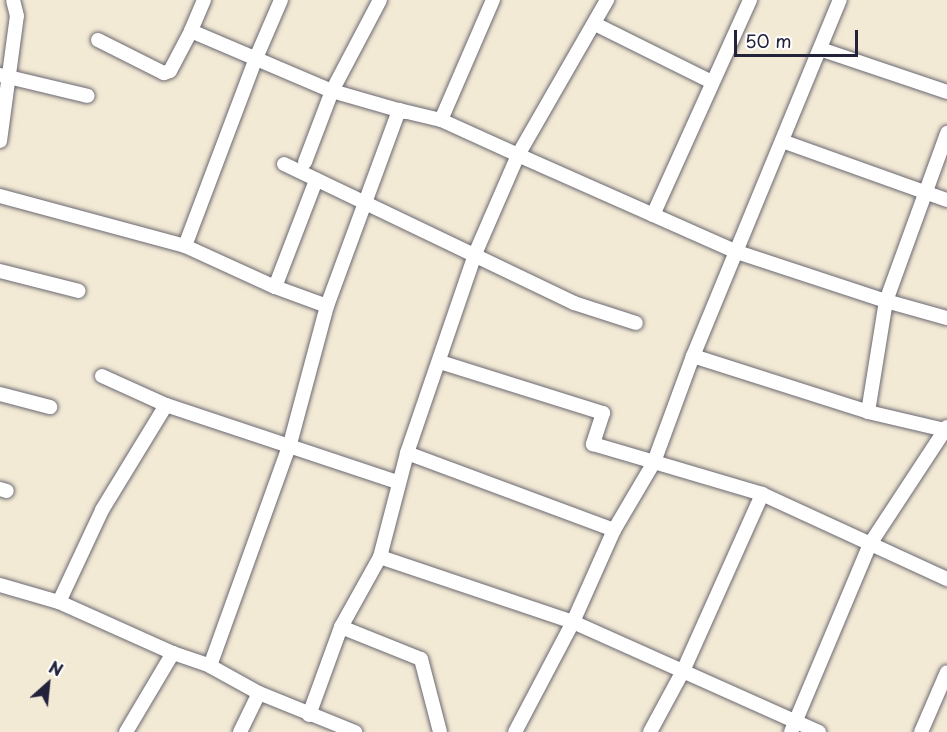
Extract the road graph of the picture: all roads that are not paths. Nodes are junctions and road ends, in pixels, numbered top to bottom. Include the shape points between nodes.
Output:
1 (13, 0) edge
2 (204, 0) edge
3 (281, 0) edge
4 (380, 0) edge
5 (494, 0) edge
6 (607, 0) edge
7 (840, 0) edge
8 (748, 1) edge
9 (595, 24) junction
10 (191, 32) junction
11 (98, 40) dead end
12 (820, 49) junction
13 (256, 58) junction
14 (5, 76) edge
15 (712, 82) junction
16 (332, 91) junction
17 (947, 92) edge
18 (88, 96) dead end
19 (405, 112) junction
20 (441, 120) junction
21 (947, 133) edge
22 (0, 141) edge
23 (782, 141) junction
24 (518, 155) junction
25 (305, 162) dead end
26 (284, 164) dead end
27 (316, 180) junction
28 (927, 194) junction
29 (0, 196) edge
30 (947, 200) edge
31 (365, 203) junction
32 (653, 215) junction
33 (185, 246) junction
34 (737, 252) junction
35 (475, 254) junction
36 (0, 271) edge
37 (275, 287) junction
38 (79, 291) dead end
39 (886, 302) junction
40 (327, 306) junction
41 (947, 318) edge
42 (636, 323) dead end
43 (693, 356) junction
44 (440, 362) junction
45 (102, 376) dead end
46 (0, 394) edge
47 (166, 405) junction
48 (50, 407) dead end
49 (868, 412) junction
50 (946, 428) edge
51 (290, 444) junction
52 (407, 453) junction
53 (654, 462) junction
54 (398, 482) junction
55 (762, 494) junction
56 (614, 530) junction
57 (870, 544) junction
58 (380, 557) junction
59 (947, 579) edge
60 (2, 586) edge
61 (59, 602) junction
62 (573, 622) junction
63 (341, 627) junction
64 (173, 653) junction
65 (210, 666) junction
66 (683, 671) junction
67 (947, 672) edge
68 (259, 693) junction
69 (309, 715) junction
70 (793, 727) edge
71 (349, 731) edge
72 (126, 732) edge
73 (240, 732) edge
74 (440, 732) edge
75 (515, 732) edge
76 (650, 732) edge
77 (819, 732) edge
78 (921, 732) edge

1 - 14 street via 17,16
2 - 10 street
3 - 13 street
4 - 16 street
5 - 20 street
6 - 9 street
7 - 12 street
8 - 15 street
9 - 15 street
9 - 24 street
10 - 11 street via 170,71 164,73
10 - 13 street
12 - 17 street
12 - 23 street
13 - 16 street
13 - 33 street
14 - 18 street
14 - 22 street
15 - 32 street
16 - 19 street
16 - 25 street
19 - 20 street
19 - 31 street via 399,110
20 - 24 street
21 - 28 street
23 - 28 street
23 - 34 street
24 - 32 street
24 - 35 street
26 - 27 street
27 - 31 street
27 - 37 street
28 - 30 street
28 - 39 street
29 - 33 street
31 - 35 street
31 - 40 street
32 - 34 street
33 - 37 street
34 - 39 street
34 - 43 street
35 - 42 street via 574,303
35 - 44 street
36 - 38 street
37 - 40 street
39 - 41 street
39 - 49 street
40 - 51 street
43 - 49 street
43 - 53 street
44 - 52 street
44 - 53 street via 603,413 593,444
45 - 47 street
46 - 48 street
47 - 51 street
47 - 61 street via 102,510
49 - 50 street
50 - 57 street
51 - 54 street
51 - 65 street
52 - 54 street
52 - 56 street
53 - 55 street
53 - 56 street
54 - 58 street
55 - 57 street
55 - 66 street
56 - 62 street
57 - 59 street
57 - 70 street
58 - 62 street
58 - 63 street
60 - 61 street
61 - 64 street
62 - 66 street
62 - 75 street
63 - 69 street
63 - 74 street via 421,659
64 - 65 street
64 - 72 street
65 - 68 street
66 - 70 street
66 - 76 street
67 - 78 street
68 - 69 street
68 - 73 street
69 - 71 street
70 - 77 street

